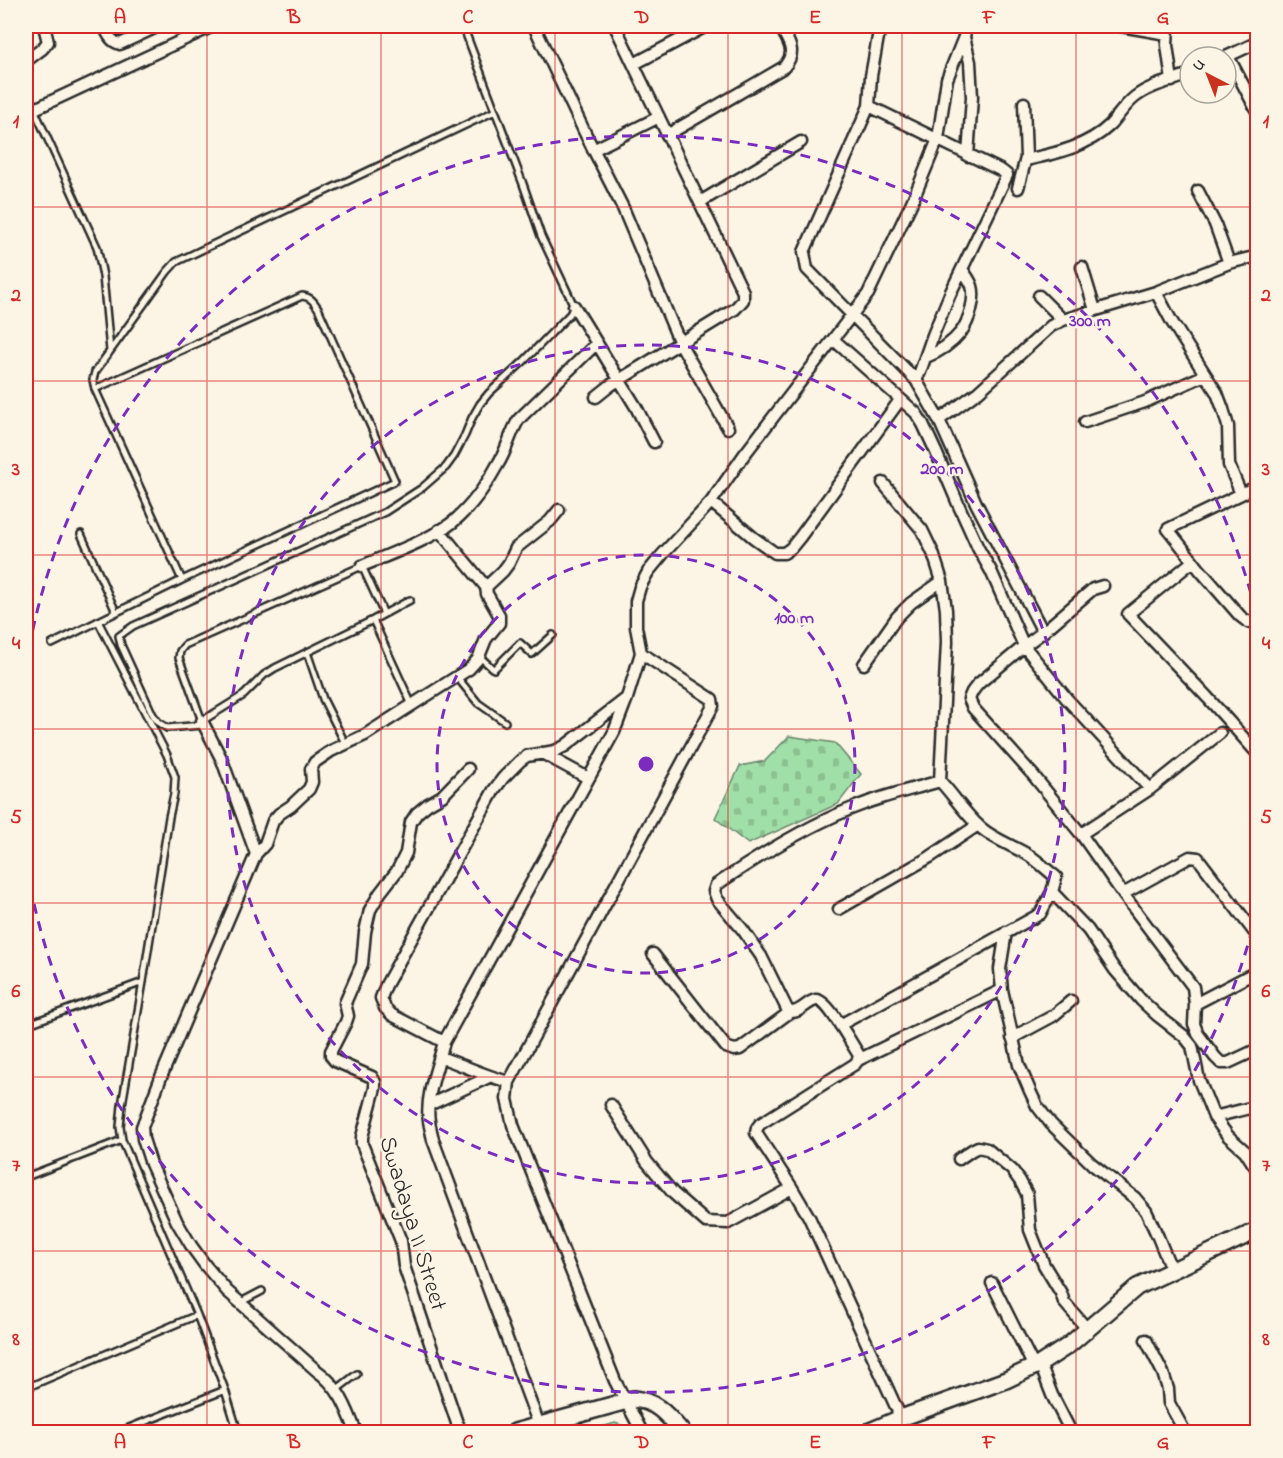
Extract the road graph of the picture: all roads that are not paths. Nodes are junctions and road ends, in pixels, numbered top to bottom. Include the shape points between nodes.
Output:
1 (44, 26) edge
2 (105, 26) edge
3 (159, 26) edge
4 (213, 26) edge
5 (462, 26) edge
6 (534, 26) edge
7 (615, 26) edge
8 (706, 26) edge
9 (780, 26) edge
10 (880, 26) edge
11 (1121, 26) edge
12 (1167, 30) edge
13 (965, 31) edge
14 (1257, 42) edge
15 (1238, 52) edge
16 (26, 60) edge
17 (634, 64) junction
18 (1238, 77) edge
19 (1178, 79) edge
20 (1172, 81) junction
21 (1023, 103) dead end
22 (869, 106) junction
23 (30, 111) edge
24 (495, 111) junction
25 (1257, 112) edge
26 (659, 117) junction
27 (668, 135) junction
28 (938, 139) junction
29 (801, 142) dead end
30 (593, 150) junction
31 (968, 156) junction
32 (1026, 158) junction
33 (1018, 188) dead end
34 (1198, 190) dead end
35 (700, 202) junction
36 (1257, 256) edge
37 (1229, 264) junction
38 (1082, 267) dead end
39 (962, 269) junction
40 (1156, 292) junction
41 (1039, 296) dead end
42 (574, 306) junction
43 (1095, 310) junction
44 (853, 316) junction
45 (1063, 320) junction
46 (834, 340) junction
47 (597, 343) junction
48 (680, 343) junction
49 (110, 351) junction
50 (926, 357) junction
51 (1205, 375) junction
52 (619, 380) junction
53 (916, 380) junction
54 (95, 389) junction
55 (596, 397) dead end
56 (900, 400) junction
57 (939, 420) junction
58 (1085, 422) dead end
59 (728, 428) dead end
60 (654, 442) dead end
61 (883, 483) dead end
62 (1257, 486) edge
63 (1241, 494) junction
64 (711, 502) junction
65 (559, 510) dead end
66 (439, 530) junction
67 (81, 534) dead end
68 (1192, 562) junction
69 (362, 566) junction
70 (182, 580) junction
71 (942, 581) junction
72 (1103, 586) dead end
73 (486, 587) junction
74 (410, 600) dead end
75 (116, 612) junction
76 (384, 615) junction
77 (373, 620) junction
78 (1257, 620) edge
79 (98, 621) junction
80 (1043, 632) junction
81 (553, 635) dead end
82 (52, 644) dead end
83 (1024, 646) junction
84 (307, 652) junction
85 (641, 653) junction
86 (480, 657) junction
87 (864, 664) dead end
88 (457, 677) junction
89 (627, 698) junction
90 (412, 705) junction
91 (504, 722) dead end
92 (202, 723) junction
93 (1220, 733) dead end
94 (346, 745) junction
95 (542, 753) junction
96 (1257, 754) edge
97 (468, 769) dead end
98 (588, 778) junction
99 (940, 781) junction
100 (1149, 789) junction
101 (978, 825) junction
102 (1081, 834) junction
103 (256, 854) junction
104 (1052, 892) junction
105 (1123, 894) junction
106 (839, 909) dead end
107 (1006, 932) junction
108 (1257, 937) edge
109 (653, 954) dead end
110 (1257, 971) edge
111 (143, 982) junction
112 (1002, 990) junction
113 (1071, 1001) dead end
114 (1195, 1004) junction
115 (790, 1012) junction
116 (26, 1025) edge
117 (840, 1025) junction
118 (1012, 1038) junction
119 (444, 1042) junction
120 (1257, 1049) edge
121 (440, 1057) junction
122 (858, 1060) junction
123 (489, 1077) junction
124 (509, 1082) junction
125 (429, 1105) junction
126 (611, 1105) dead end
127 (1257, 1106) edge
128 (1214, 1117) junction
129 (122, 1140) junction
130 (959, 1160) dead end
131 (1257, 1170) edge
132 (26, 1177) edge
133 (792, 1188) junction
134 (1257, 1230) edge
135 (1172, 1271) junction
136 (992, 1283) dead end
137 (262, 1291) dead end
138 (240, 1303) junction
139 (197, 1316) junction
140 (1087, 1329) junction
141 (1146, 1340) dead end
142 (1037, 1366) junction
143 (357, 1374) dead end
144 (26, 1388) edge
145 (225, 1390) junction
146 (336, 1390) junction
147 (625, 1400) junction
148 (901, 1418) junction
149 (539, 1425) junction
150 (119, 1432) edge
151 (238, 1432) edge
152 (356, 1432) edge
153 (460, 1432) edge
154 (515, 1432) edge
155 (642, 1432) edge
156 (682, 1432) edge
157 (868, 1432) edge
158 (1071, 1432) edge
159 (1183, 1432) edge

1 - 16 street via 48,42
2 - 3 street via 113,42 120,44
4 - 23 street
5 - 24 lane
6 - 30 street
7 - 17 street
8 - 17 street
9 - 27 street via 792,56 784,67
10 - 22 street
11 - 12 street
12 - 20 street
13 - 28 street via 947,79
13 - 31 street via 972,97
14 - 15 street
17 - 26 street
18 - 25 street
19 - 20 street
20 - 32 street via 1135,97 1091,139
21 - 32 street
22 - 28 street
22 - 44 street via 804,252 807,269
23 - 49 lane via 97,247
24 - 42 lane via 541,236
24 - 49 lane via 177,262
26 - 27 street
26 - 30 street
27 - 35 street
28 - 31 street
28 - 44 street via 877,276
29 - 35 street
30 - 48 street
31 - 39 street via 1007,175
32 - 33 street
34 - 37 street
35 - 48 street via 743,292 742,300 735,309
36 - 37 street
37 - 40 street
38 - 43 street
39 - 50 street
39 - 50 street via 972,286 973,303 967,320 962,331 937,353
40 - 43 street
40 - 51 street
41 - 45 street
42 - 47 street
42 - 92 lane via 489,393 454,456 422,488 385,512 133,626 119,636 158,722 166,728
43 - 45 street
44 - 46 street
44 - 53 street
45 - 57 street
46 - 56 street
46 - 64 street
47 - 52 street
47 - 66 street via 519,419 480,494
48 - 52 street
48 - 59 street
49 - 54 lane via 93,376
50 - 53 street
51 - 58 street via 1145,402
51 - 63 street via 1223,409 1228,426 1229,465
52 - 55 street
52 - 60 street
53 - 57 street
54 - 70 lane
54 - 70 lane via 302,296 311,299 318,309 395,481
56 - 64 street via 800,537 784,553 775,553
56 - 83 street via 923,424
57 - 80 street via 976,503
61 - 71 street via 922,530
62 - 63 street
63 - 68 street via 1168,529
64 - 85 street via 662,555 640,587 636,627
65 - 73 street via 516,548 503,571
66 - 69 street
66 - 73 street
67 - 75 lane
68 - 78 street via 1240,616 1248,622
68 - 96 street via 1128,614
69 - 76 lane
69 - 92 lane via 185,645 179,657
70 - 75 lane
71 - 87 street via 897,617
71 - 99 street via 947,642
72 - 80 street via 1094,589
73 - 86 street via 499,623 486,639
74 - 76 lane
75 - 79 lane
76 - 77 lane
77 - 84 lane
77 - 90 lane
79 - 82 lane
79 - 111 lane via 175,777
80 - 83 street
81 - 86 lane via 532,654 520,643 493,669
83 - 100 street
83 - 102 street via 978,684 969,699
84 - 92 lane via 270,671 244,695
84 - 94 lane via 323,699
85 - 89 street
85 - 124 street via 712,699 713,706
86 - 88 street
88 - 90 street
88 - 91 lane via 478,703
89 - 95 street via 565,746
89 - 98 street via 614,732
90 - 94 street
92 - 103 street via 222,760
93 - 100 street
94 - 103 street via 315,762 309,789 273,821 265,844
95 - 98 street
95 - 119 street via 520,761 494,790 381,999 392,1016
97 - 153 street, Swadaya II Street via 411,822 406,853 370,910 363,964 345,1003 346,1022 331,1051 335,1061 372,1077 375,1082 362,1144 401,1241 404,1266
98 - 119 street
99 - 101 street
99 - 115 street via 861,804 750,861 716,885 717,899 761,956
100 - 102 street
101 - 104 street via 1030,856 1056,877
101 - 106 street
102 - 105 street
103 - 138 street via 142,1127 151,1164 177,1222 205,1265
104 - 107 street via 1040,914
104 - 128 street via 1088,930 1141,1000 1192,1046 1199,1080
105 - 108 street via 1190,857 1198,858
105 - 114 street via 1193,987
107 - 112 street via 1000,969
107 - 117 street
109 - 115 street via 726,1047 740,1048
110 - 114 street
111 - 116 lane
111 - 129 lane via 122,1105
112 - 118 street
112 - 122 street
113 - 118 street via 1053,1016
114 - 120 street via 1198,1034 1221,1062 1228,1063
115 - 117 street via 819,1000
117 - 122 street via 859,1055
118 - 135 street via 1037,1106 1092,1164 1146,1210
119 - 121 street
121 - 123 street
121 - 125 street
122 - 133 street via 757,1128 756,1133
123 - 124 street
123 - 125 street
124 - 147 street via 507,1100 513,1125
125 - 149 street via 433,1140
126 - 133 street via 653,1170 706,1222 728,1223
127 - 128 street
128 - 131 street
129 - 132 lane
129 - 139 lane
130 - 140 street via 978,1147 987,1149 1016,1175 1027,1194 1030,1230 1044,1266 1064,1302
133 - 148 street
134 - 135 street
135 - 140 street via 1137,1287
136 - 142 street
137 - 138 lane
138 - 146 street via 327,1377
139 - 144 lane
139 - 145 lane
140 - 142 street
141 - 159 street via 1163,1373 1169,1403
142 - 148 street
142 - 158 street
143 - 146 lane
145 - 150 lane
145 - 151 lane
146 - 152 street
147 - 149 street
147 - 155 street
147 - 156 street via 645,1400
148 - 157 street
149 - 154 street

